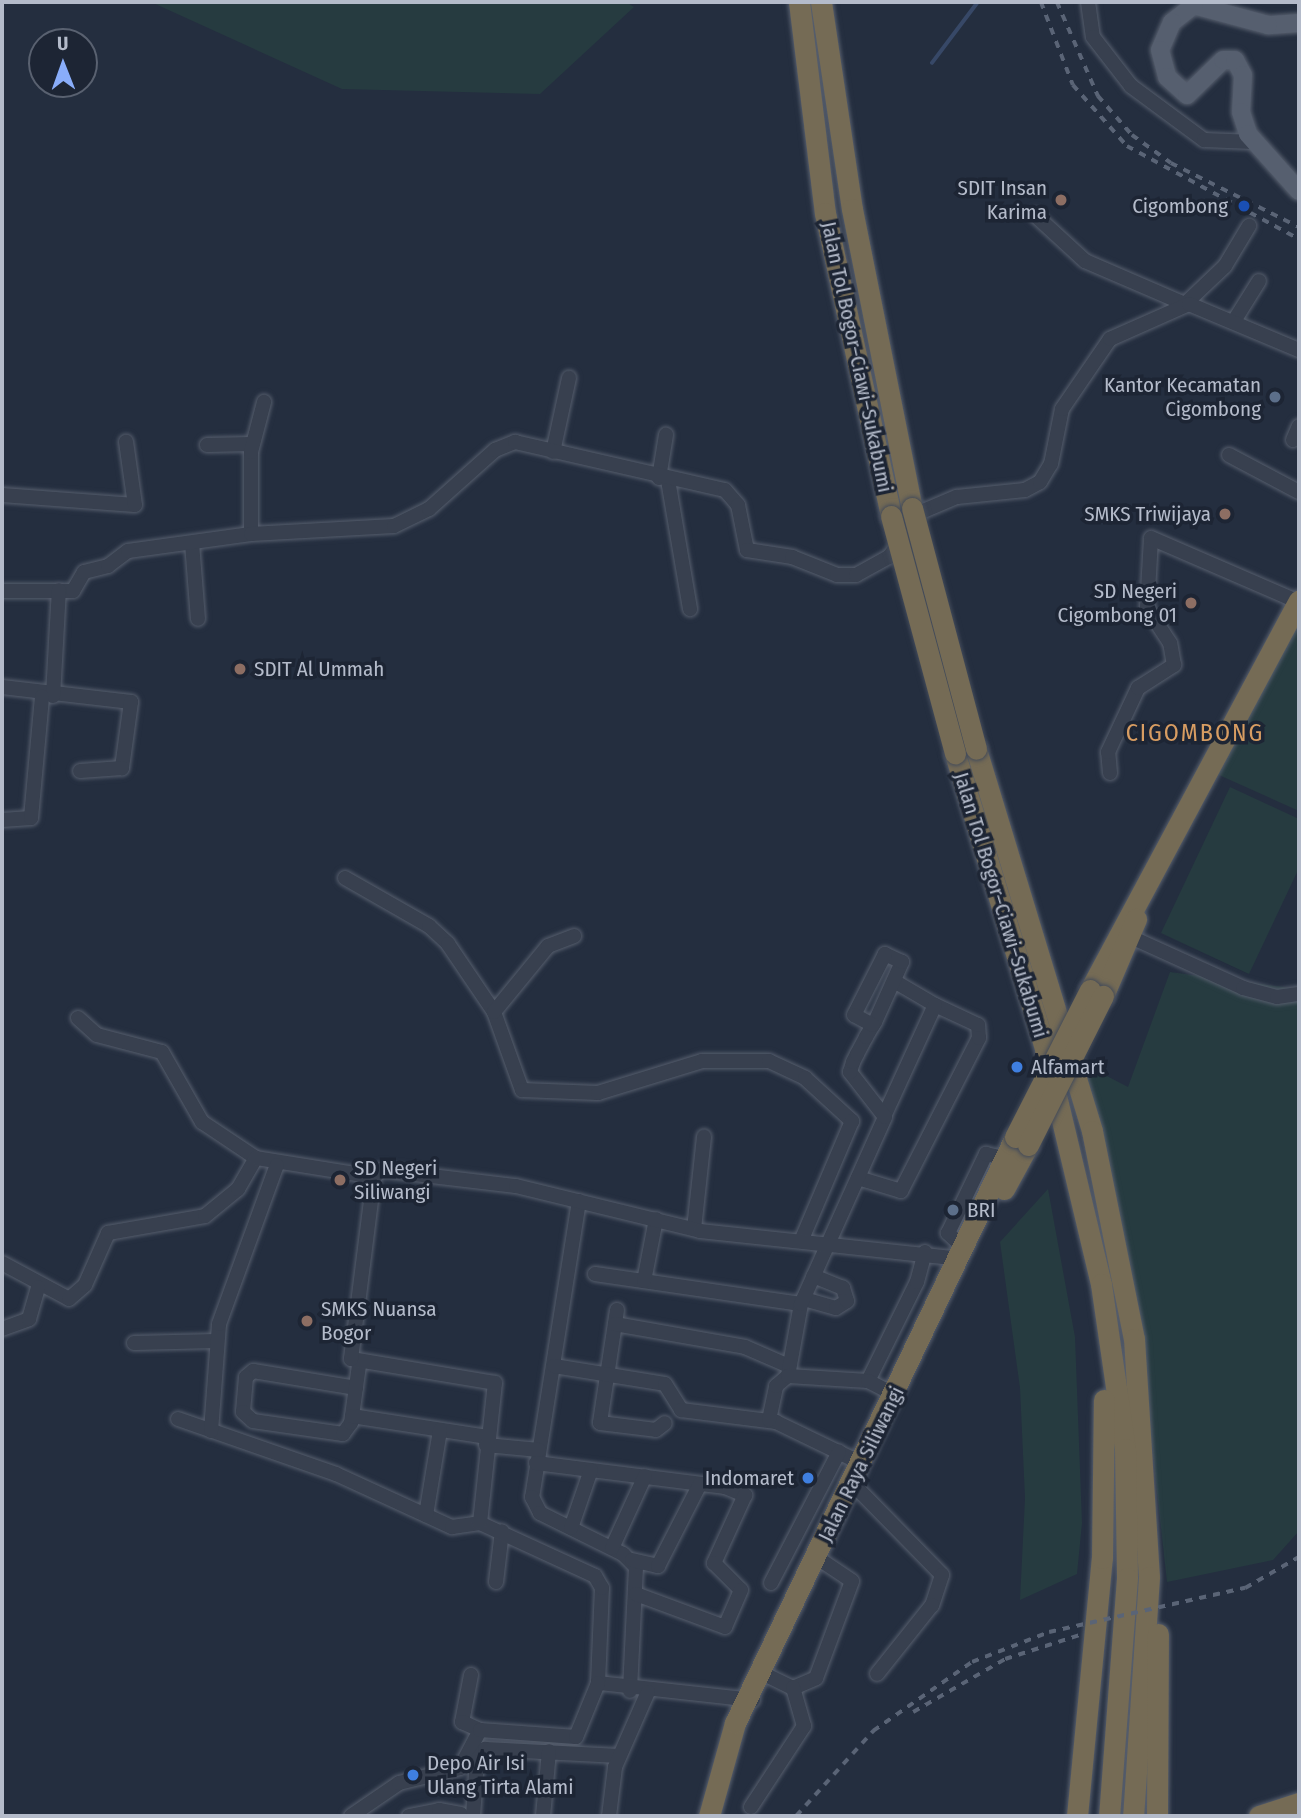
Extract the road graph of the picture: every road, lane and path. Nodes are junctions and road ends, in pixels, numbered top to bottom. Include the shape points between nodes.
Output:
1 (799, 2) edge
2 (821, 2) edge
3 (1088, 2) edge
4 (1299, 23) edge
5 (1253, 142) junction
6 (1299, 191) edge
7 (1035, 215) dead end
8 (1249, 226) dead end
9 (1259, 281) dead end
10 (1185, 304) junction
11 (1234, 321) junction
12 (1299, 350) edge
13 (569, 378) dead end
14 (264, 402) dead end
15 (666, 435) dead end
16 (125, 442) dead end
17 (252, 444) junction
18 (207, 445) dead end
19 (553, 452) junction
20 (1229, 455) dead end
21 (663, 479) junction
22 (1299, 492) edge
23 (2, 495) edge
24 (902, 512) junction
25 (251, 534) junction
26 (192, 543) junction
27 (59, 590) junction
28 (2, 591) edge
29 (1299, 601) edge
30 (690, 609) dead end
31 (198, 619) dead end
32 (2, 687) edge
33 (47, 696) junction
34 (966, 751) junction
35 (80, 771) dead end
36 (1110, 773) dead end
37 (2, 820) edge
38 (345, 878) dead end
39 (1124, 934) junction
40 (574, 936) dead end
41 (894, 981) junction
42 (1299, 994) edge
43 (936, 1005) junction
44 (494, 1012) junction
45 (78, 1018) dead end
46 (873, 1025) junction
47 (885, 1114) junction
48 (704, 1137) dead end
49 (1021, 1141) junction
50 (256, 1158) junction
51 (277, 1166) junction
52 (374, 1177) junction
53 (858, 1178) junction
54 (579, 1201) junction
55 (656, 1219) junction
56 (694, 1229) junction
57 (801, 1241) junction
58 (830, 1243) junction
59 (966, 1249) junction
60 (925, 1252) junction
61 (2, 1263) edge
62 (595, 1274) dead end
63 (813, 1276) junction
64 (644, 1281) junction
65 (1101, 1284) junction
66 (38, 1287) junction
67 (802, 1302) junction
68 (2, 1329) edge
69 (216, 1341) junction
70 (134, 1343) dead end
71 (359, 1365) junction
72 (554, 1366) junction
73 (788, 1371) junction
74 (607, 1375) junction
75 (868, 1381) junction
76 (356, 1388) junction
77 (895, 1395) junction
78 (352, 1416) junction
79 (178, 1419) dead end
80 (769, 1420) junction
81 (665, 1423) dead end
82 (440, 1430) junction
83 (211, 1431) junction
84 (486, 1441) junction
85 (839, 1452) junction
86 (538, 1457) junction
87 (861, 1463) junction
88 (591, 1470) junction
89 (645, 1476) junction
90 (851, 1482) junction
91 (700, 1484) junction
92 (426, 1515) junction
93 (480, 1523) junction
94 (571, 1528) junction
95 (502, 1531) junction
96 (611, 1548) junction
97 (816, 1557) junction
98 (632, 1560) junction
99 (1149, 1577) junction
100 (496, 1582) dead end
101 (771, 1583) dead end
102 (636, 1594) junction
103 (877, 1674) dead end
104 (471, 1675) dead end
105 (597, 1684) junction
106 (793, 1688) junction
107 (630, 1691) junction
108 (754, 1691) junction
109 (648, 1692) junction
110 (482, 1730) junction
111 (488, 1748) junction
112 (549, 1751) junction
113 (619, 1756) junction
114 (1299, 1803) edge
115 (751, 1807) dead end
116 (467, 1813) edge
117 (351, 1816) edge
118 (410, 1816) edge
119 (543, 1816) edge
120 (609, 1816) edge
121 (709, 1816) edge
122 (720, 1816) edge
123 (1077, 1816) edge
124 (1109, 1816) edge
125 (1133, 1816) edge
126 (1157, 1816) edge
127 (1259, 1816) edge

1 - 24 highway, Jalan Tol Bogor–Ciawi–Sukabumi via 825,213
2 - 24 highway, Jalan Tol Bogor–Ciawi–Sukabumi
3 - 5 street via 1093,37 1131,86 1204,139
4 - 5 main road via 1268,25 1199,4 1182,10 1163,36 1162,66 1184,94 1195,92 1223,60 1239,64 1243,119
5 - 6 main road
7 - 10 street via 1085,261
8 - 10 street via 1225,265
9 - 11 street
10 - 11 street
10 - 21 street via 1101,346 1062,409 1050,468 1036,485 957,497 921,512 889,557 868,572 837,575 792,557 750,552 731,494
11 - 12 street
13 - 19 street
14 - 17 street
15 - 21 street
16 - 23 street via 135,505
17 - 18 street
17 - 25 street
19 - 21 street
19 - 25 street via 504,444 429,509 394,526
20 - 22 street
21 - 30 street
24 - 34 highway, Jalan Tol Bogor–Ciawi–Sukabumi, bridge
25 - 26 street
26 - 27 street via 124,552 108,566 84,572 77,589
26 - 31 street
27 - 28 street
27 - 33 street
29 - 36 street via 1151,538 1147,608 1171,643 1174,665 1138,688 1108,752
29 - 39 highway, Jalan Raya Siliwangi
32 - 33 street
33 - 35 street via 92,694 133,705 122,768
33 - 37 street via 31,818
34 - 65 highway, Jalan Tol Bogor–Ciawi–Sukabumi via 1045,1048
34 - 99 highway, Jalan Tol Bogor–Ciawi–Sukabumi via 1092,1131 1134,1339
38 - 44 street via 438,933
39 - 42 street via 1259,993
39 - 49 highway, Jalan Raya Siliwangi, bridge
40 - 44 street via 548,946
41 - 43 street
41 - 46 street
41 - 46 street via 902,962 880,952 854,1015
43 - 47 street
43 - 53 street via 978,1025 979,1038 901,1191
44 - 57 street via 515,1082 527,1091 598,1093 696,1061 769,1060 796,1071 852,1121
45 - 50 street via 97,1035 162,1052 202,1122
46 - 47 street via 850,1072
47 - 53 street
48 - 56 street
49 - 59 highway, Jalan Raya Siliwangi
49 - 59 highway, Jalan Raya Siliwangi via 1004,1158
50 - 51 street
50 - 66 street via 234,1194 205,1216 108,1233 74,1298
51 - 52 street
51 - 69 street
52 - 54 street via 381,1170 516,1186
52 - 71 street via 351,1356
53 - 58 street
54 - 55 street
54 - 72 street
55 - 56 street
55 - 64 street
56 - 57 street
57 - 58 street
58 - 60 street
58 - 63 street
59 - 60 street
59 - 77 highway, Jalan Raya Siliwangi
60 - 75 street via 917,1282
61 - 66 street
62 - 64 street
63 - 67 street
63 - 67 street via 843,1288 847,1301 836,1308
64 - 67 street
65 - 123 highway via 1094,1314 1107,1454
65 - 124 highway, Jalan Tol Bogor–Ciawi–Sukabumi via 1125,1449 1127,1552
66 - 68 street via 29,1319
67 - 73 street
69 - 70 street
69 - 83 street
71 - 76 street
71 - 84 street via 495,1383
72 - 74 street
72 - 86 street
73 - 74 street via 745,1347 616,1317
73 - 75 street
73 - 80 street via 776,1385
74 - 80 street via 668,1385 681,1410
74 - 81 street via 602,1425 656,1430
75 - 77 street
76 - 78 street
76 - 78 street via 258,1370 247,1374 243,1389 243,1412 253,1421 332,1436 346,1431
77 - 87 highway, Jalan Raya Siliwangi
78 - 82 street
79 - 83 street
80 - 85 street
82 - 84 street
82 - 92 street
83 - 92 street via 336,1474
84 - 86 street
84 - 93 street
85 - 87 street
85 - 101 street
86 - 88 street
86 - 94 street via 536,1508
87 - 90 highway, Jalan Raya Siliwangi
88 - 89 street
88 - 94 street
89 - 91 street
89 - 96 street
90 - 97 highway, Jalan Raya Siliwangi
90 - 103 street via 942,1575 932,1605
91 - 98 street via 657,1566
91 - 102 street via 737,1489 746,1498 714,1563 741,1590 727,1625 717,1628
92 - 93 street via 459,1528
93 - 95 street
94 - 96 street
95 - 100 street
95 - 105 street via 595,1576 602,1588
96 - 98 street
97 - 106 street via 846,1572 851,1586 816,1678
97 - 108 highway, Jalan Raya Siliwangi
98 - 102 street
99 - 125 highway, Jalan Tol Bogor–Ciawi–Sukabumi
99 - 126 highway via 1162,1704
102 - 107 street
104 - 110 street via 462,1722
105 - 107 street
105 - 110 street via 576,1737
106 - 108 street
106 - 115 street via 804,1727
107 - 109 street
108 - 109 street
108 - 121 highway, Jalan Raya Siliwangi via 722,1757
108 - 122 highway, Jalan Raya Siliwangi
109 - 113 street
110 - 111 street
110 - 117 street via 460,1768 399,1783
111 - 112 street
111 - 116 street via 477,1760
112 - 113 street
112 - 119 street
113 - 120 street
114 - 127 highway
116 - 118 street via 439,1810

